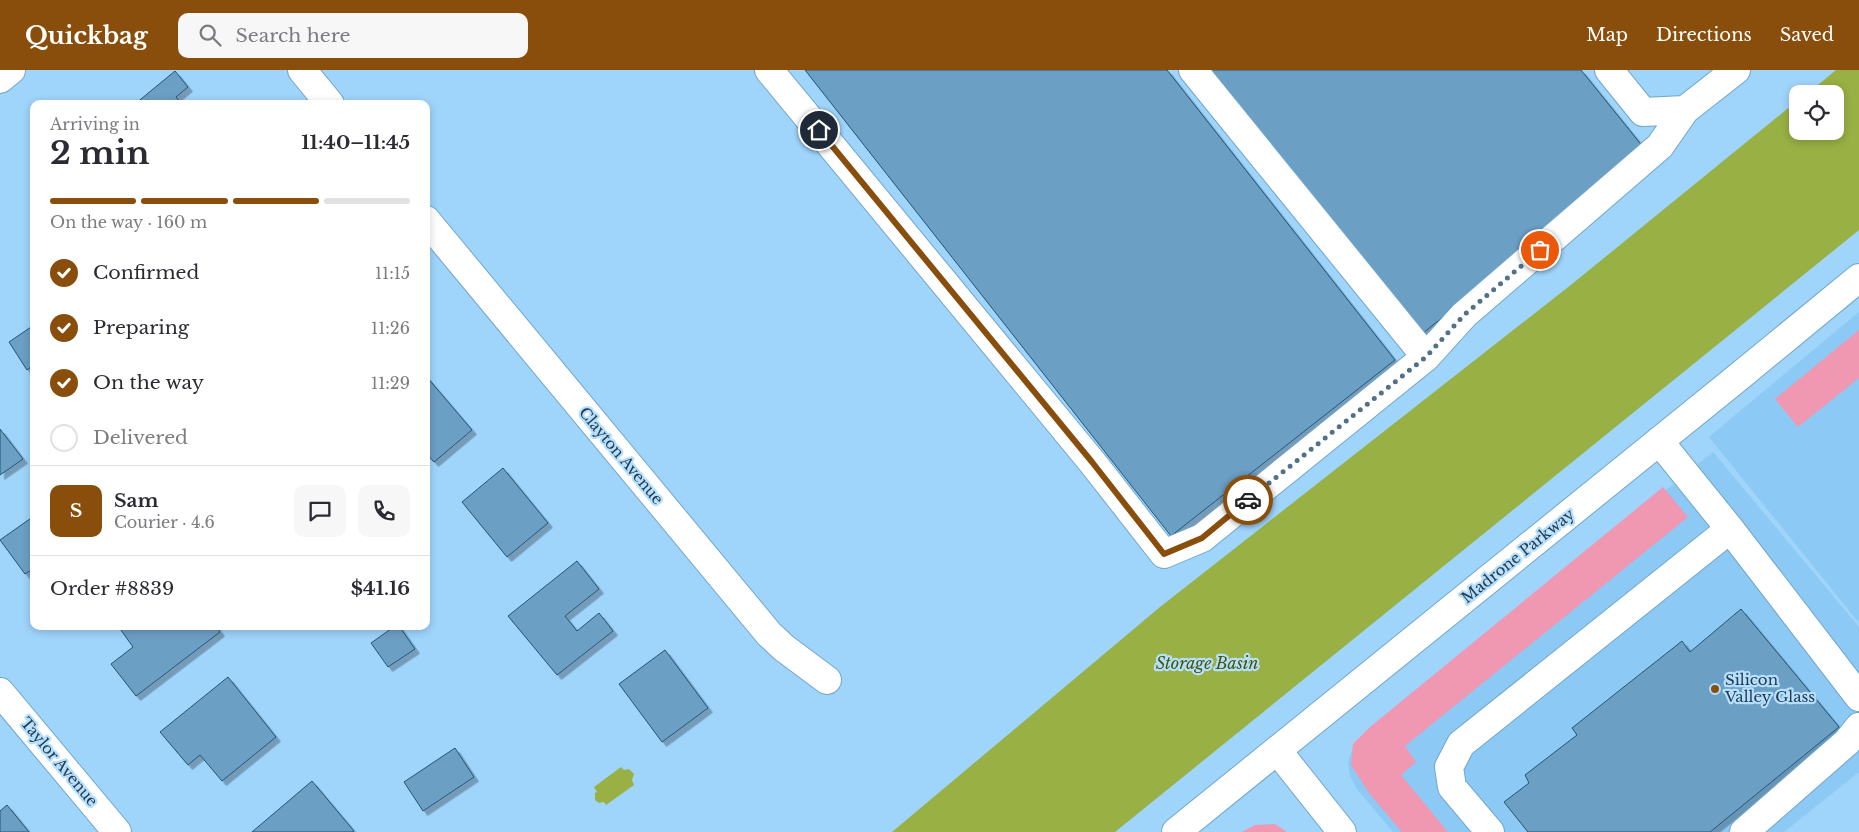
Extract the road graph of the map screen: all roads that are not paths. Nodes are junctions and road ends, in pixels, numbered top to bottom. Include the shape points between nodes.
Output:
1 (11, 70) edge
2 (302, 70) edge
3 (769, 70) edge
4 (1193, 70) edge
5 (1610, 70) edge
6 (1736, 70) edge
7 (0, 79) edge
8 (327, 100) edge
9 (1685, 110) junction
10 (430, 225) edge
11 (1859, 278) edge
12 (1426, 357) junction
13 (1659, 441) junction
14 (1730, 529) junction
15 (828, 680) dead end
16 (0, 692) edge
17 (1859, 697) edge
18 (1859, 727) edge
19 (1277, 750) junction
20 (117, 832) edge
21 (1176, 832) edge
22 (1342, 832) edge
23 (1490, 832) edge
24 (1744, 832) edge

1 - 7 street
2 - 8 street
3 - 12 street via 1164,554 1202,538
4 - 12 street
5 - 9 street via 1643,112
6 - 9 street
9 - 12 street via 1660,146 1464,315
10 - 15 street, Clayton Avenue via 769,634
11 - 13 street, Madrone Parkway
13 - 14 street
13 - 19 street, Madrone Parkway
14 - 17 street
14 - 23 street via 1461,744 1449,767 1452,787
16 - 20 street, Taylor Avenue
18 - 24 street via 1847,742
19 - 21 street, Madrone Parkway
19 - 22 street

